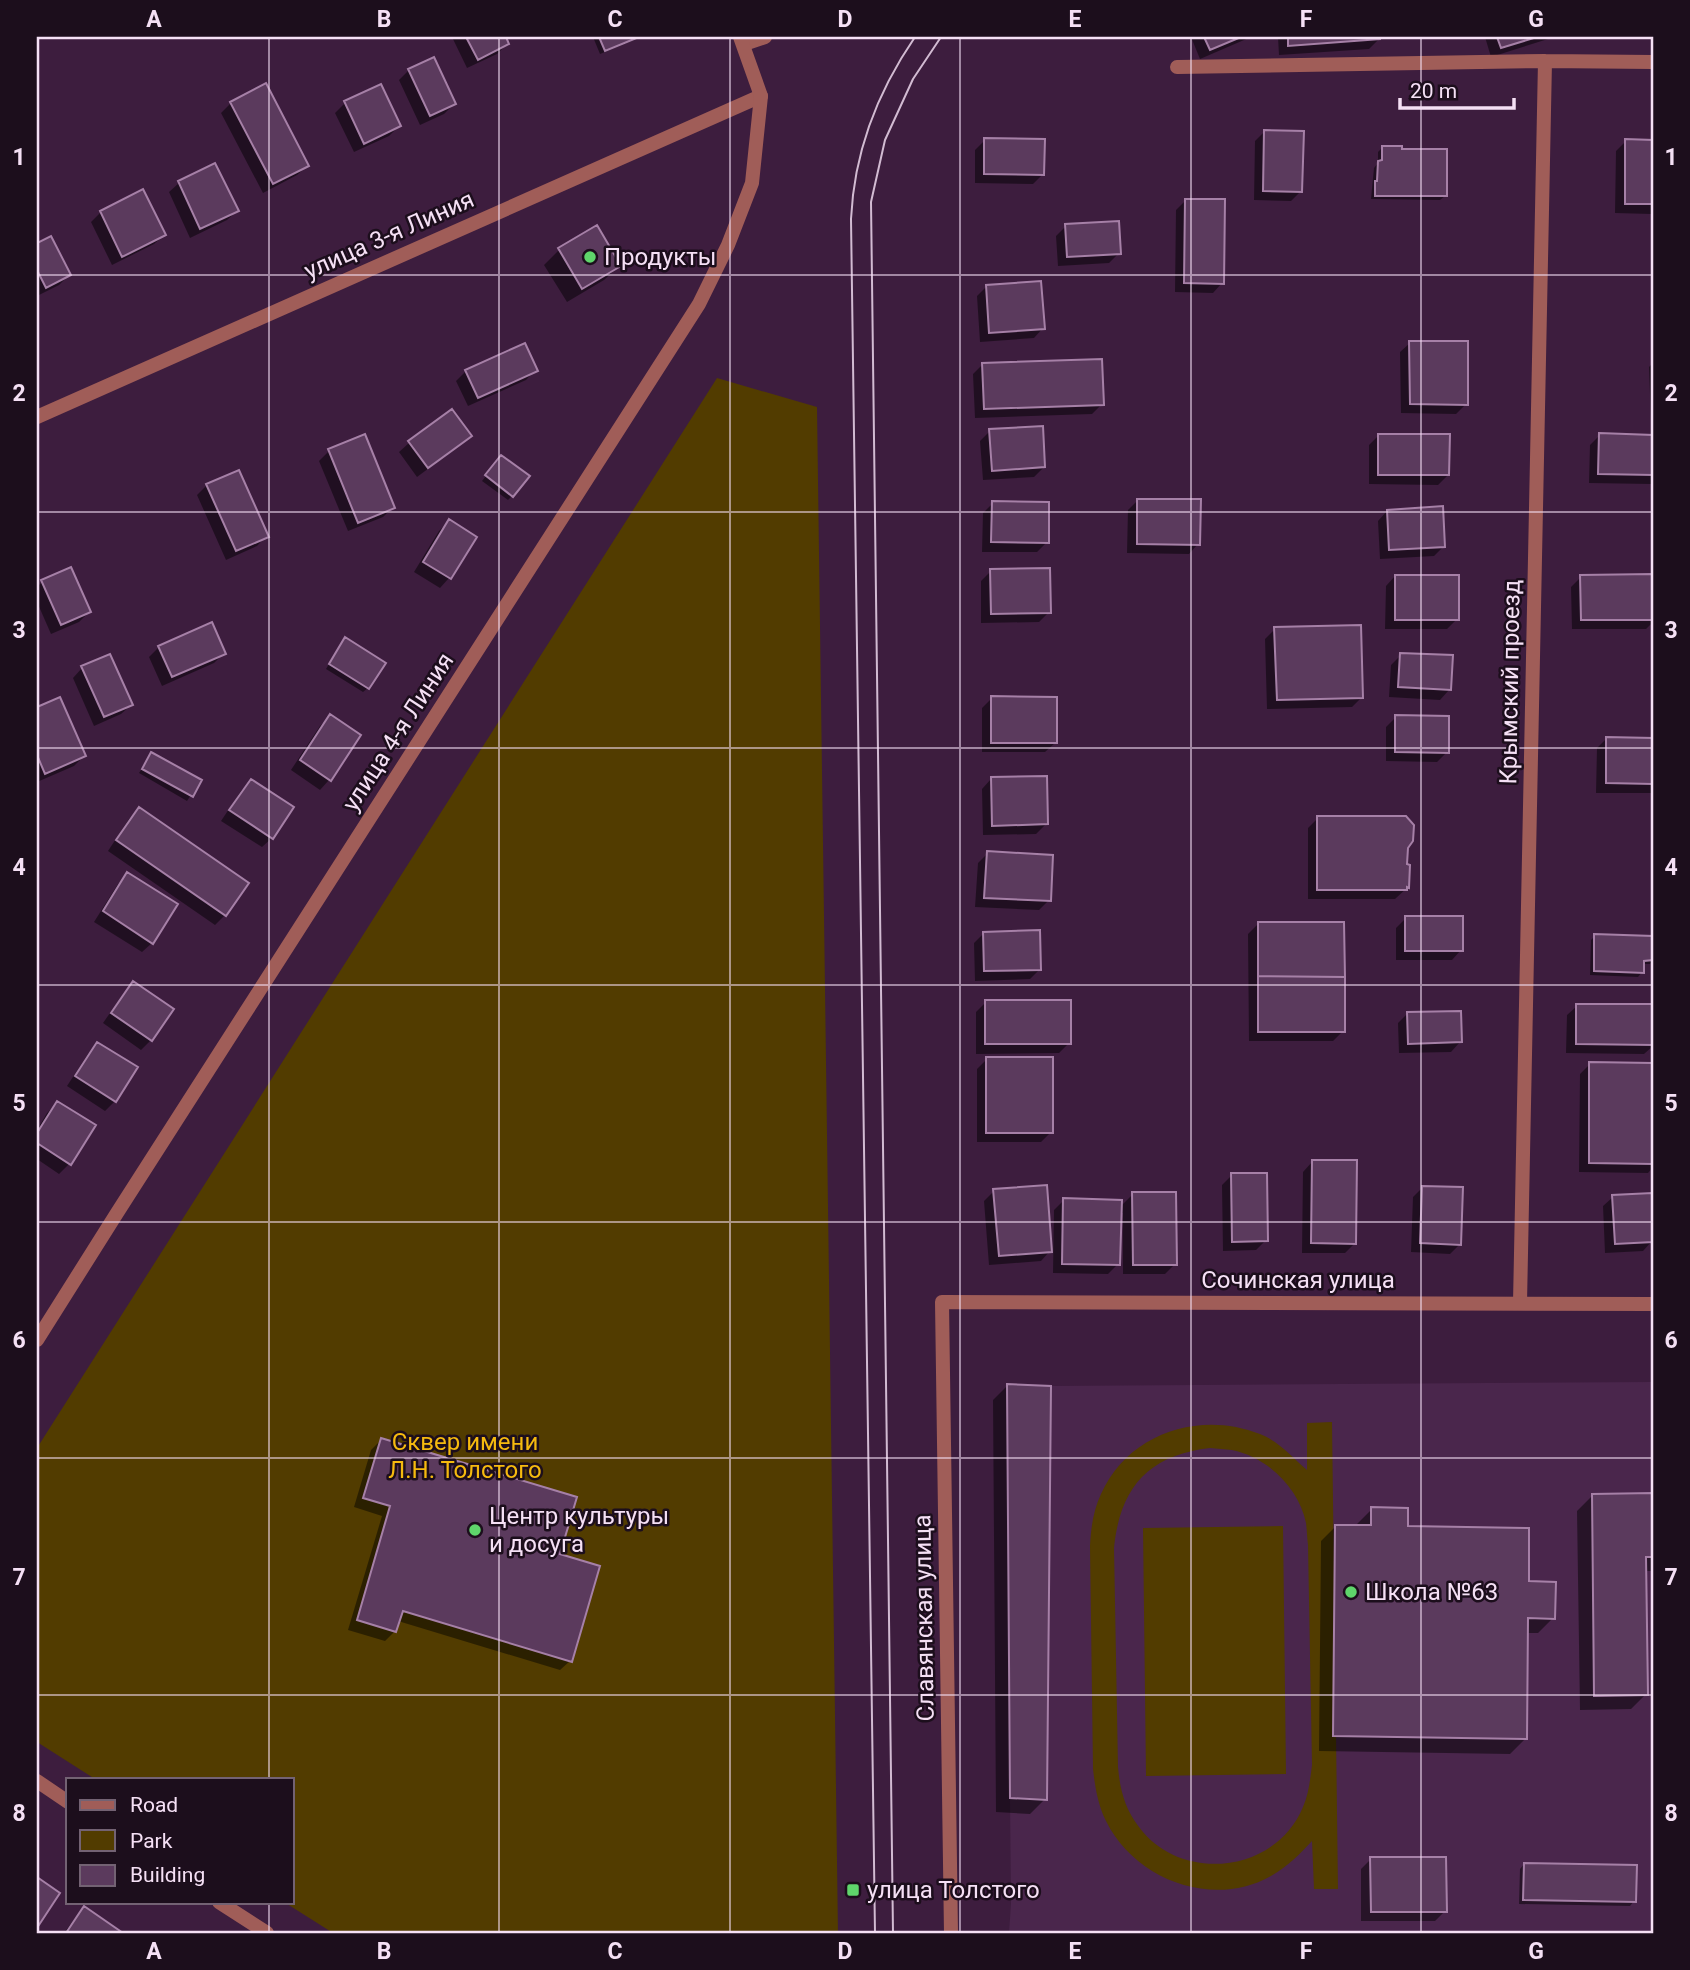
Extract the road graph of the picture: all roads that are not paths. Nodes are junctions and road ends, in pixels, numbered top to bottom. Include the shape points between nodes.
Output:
1 (765, 37) edge
2 (742, 40) edge
3 (1545, 61) junction
4 (1653, 62) edge
5 (1177, 67) dead end
6 (761, 96) junction
7 (37, 418) edge
8 (942, 1302) joint
9 (1520, 1303) junction
10 (1653, 1304) edge
11 (37, 1340) edge
12 (37, 1781) edge
13 (66, 1801) edge
14 (222, 1904) edge
15 (267, 1933) edge
16 (951, 1933) edge

1 - 2 street
2 - 6 street
3 - 4 street
3 - 5 street
3 - 9 street, Крымский проезд
6 - 7 street, улица 3-я Линия
6 - 11 street, улица 4-я Линия via 752,183 699,304
8 - 9 street, Сочинская улица
8 - 16 street, Славянская улица
9 - 10 street, Сочинская улица
12 - 13 street
14 - 15 street

